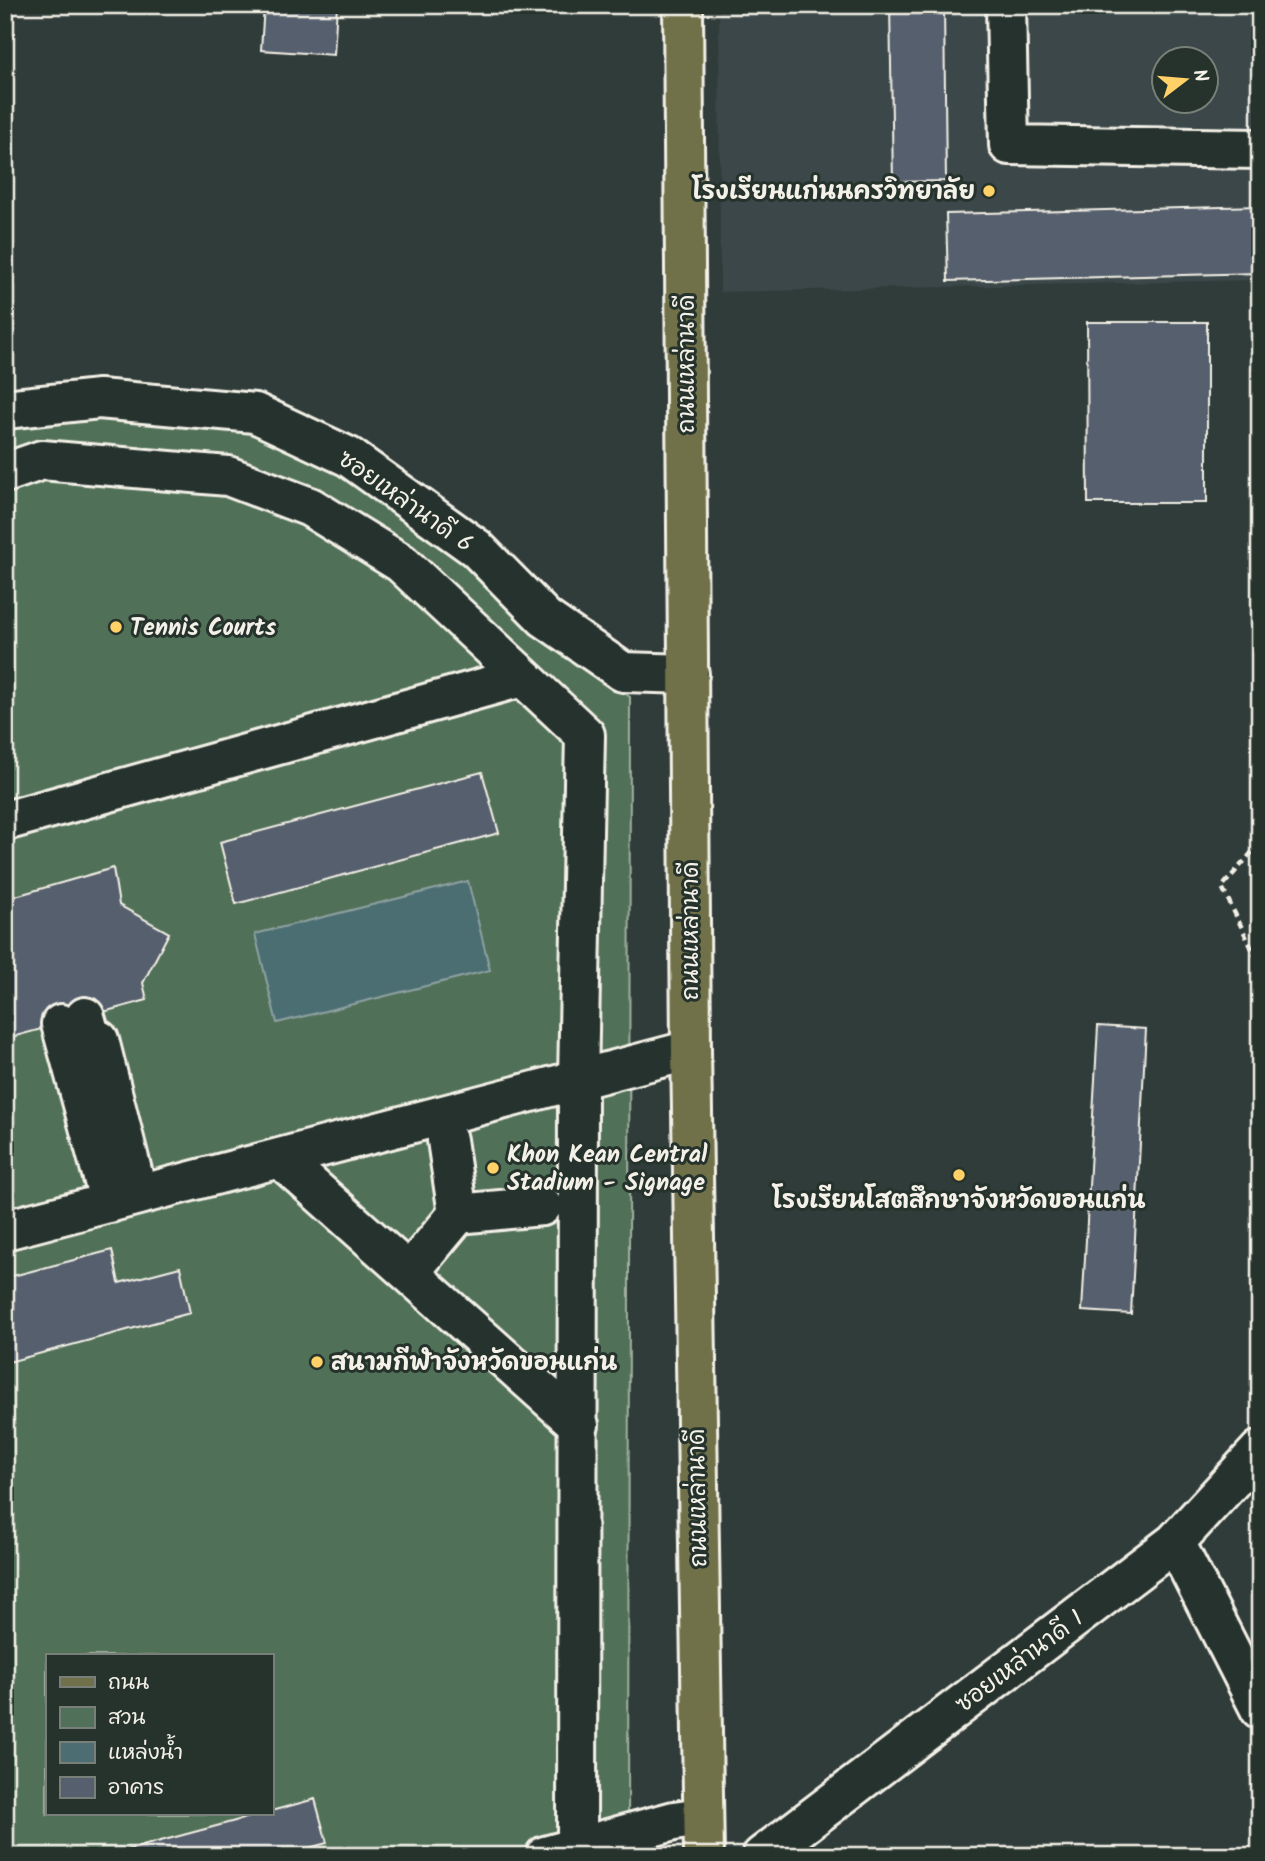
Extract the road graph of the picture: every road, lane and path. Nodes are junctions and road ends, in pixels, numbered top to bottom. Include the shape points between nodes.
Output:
1 (683, 5) edge
2 (1006, 5) edge
3 (1260, 149) edge
4 (5, 409) edge
5 (5, 472) edge
6 (688, 674) junction
7 (522, 677) junction
8 (5, 821) edge
9 (1260, 843) edge
10 (1260, 965) edge
11 (73, 1021) dead end
12 (691, 1051) junction
13 (578, 1080) junction
14 (447, 1140) dead end
15 (280, 1158) junction
16 (124, 1199) junction
17 (542, 1206) dead end
18 (458, 1214) junction
19 (5, 1230) edge
20 (409, 1273) junction
21 (579, 1425) junction
22 (1260, 1450) edge
23 (1175, 1542) junction
24 (1260, 1709) edge
25 (702, 1817) junction
26 (566, 1853) edge
27 (704, 1856) edge
28 (762, 1856) edge

1 - 6 main road, ถนนเหล่านาดี
2 - 3 street via 1009,145
4 - 6 street, ซอยเหล่านาดี 6 via 99,398 255,413 349,457 476,548 545,618 623,672
5 - 7 street via 42,460 228,475 310,507 401,563
6 - 12 main road, ถนนเหล่านาดี
7 - 8 street
7 - 13 street via 584,736
9 - 10 path via 1222,887
11 - 16 street
12 - 13 street
12 - 25 main road, ถนนเหล่านาดี
13 - 15 street
13 - 21 street
14 - 18 street
15 - 16 street
15 - 20 street
16 - 19 street
17 - 18 street
18 - 20 street
20 - 21 street
21 - 26 street
22 - 23 street, ซอยเหล่านาดี 1
23 - 24 street
23 - 28 street, ซอยเหล่านาดี 1
25 - 26 street
25 - 27 main road, ถนนเหล่านาดี

